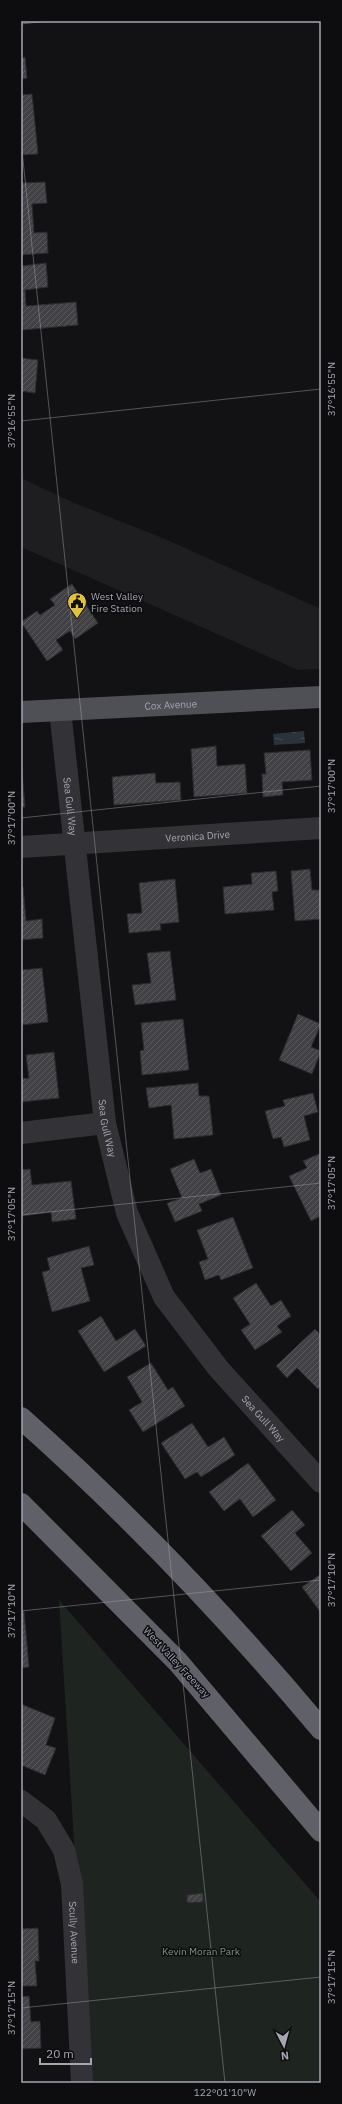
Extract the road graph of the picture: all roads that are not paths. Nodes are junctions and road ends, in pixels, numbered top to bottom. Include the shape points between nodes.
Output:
1 (321, 697) edge
2 (60, 710) junction
3 (21, 712) edge
4 (321, 828) edge
5 (74, 844) junction
6 (21, 847) edge
7 (105, 1122) junction
8 (21, 1133) edge
9 (21, 1418) edge
10 (321, 1482) edge
11 (21, 1504) edge
12 (321, 1729) edge
13 (21, 1801) edge
14 (321, 1831) edge
15 (82, 2083) edge

1 - 2 main road, Cox Avenue
2 - 3 main road, Cox Avenue
2 - 5 street, Sea Gull Way
4 - 5 street, Veronica Drive
5 - 6 street, Veronica Drive
5 - 7 street, Sea Gull Way
7 - 8 street
7 - 10 street, Sea Gull Way via 126,1213 164,1297 218,1368
9 - 12 highway via 97,1488 194,1584
11 - 14 highway, West Valley Freeway via 178,1662
13 - 15 street, Scully Avenue via 46,1820 64,1850 71,1878

